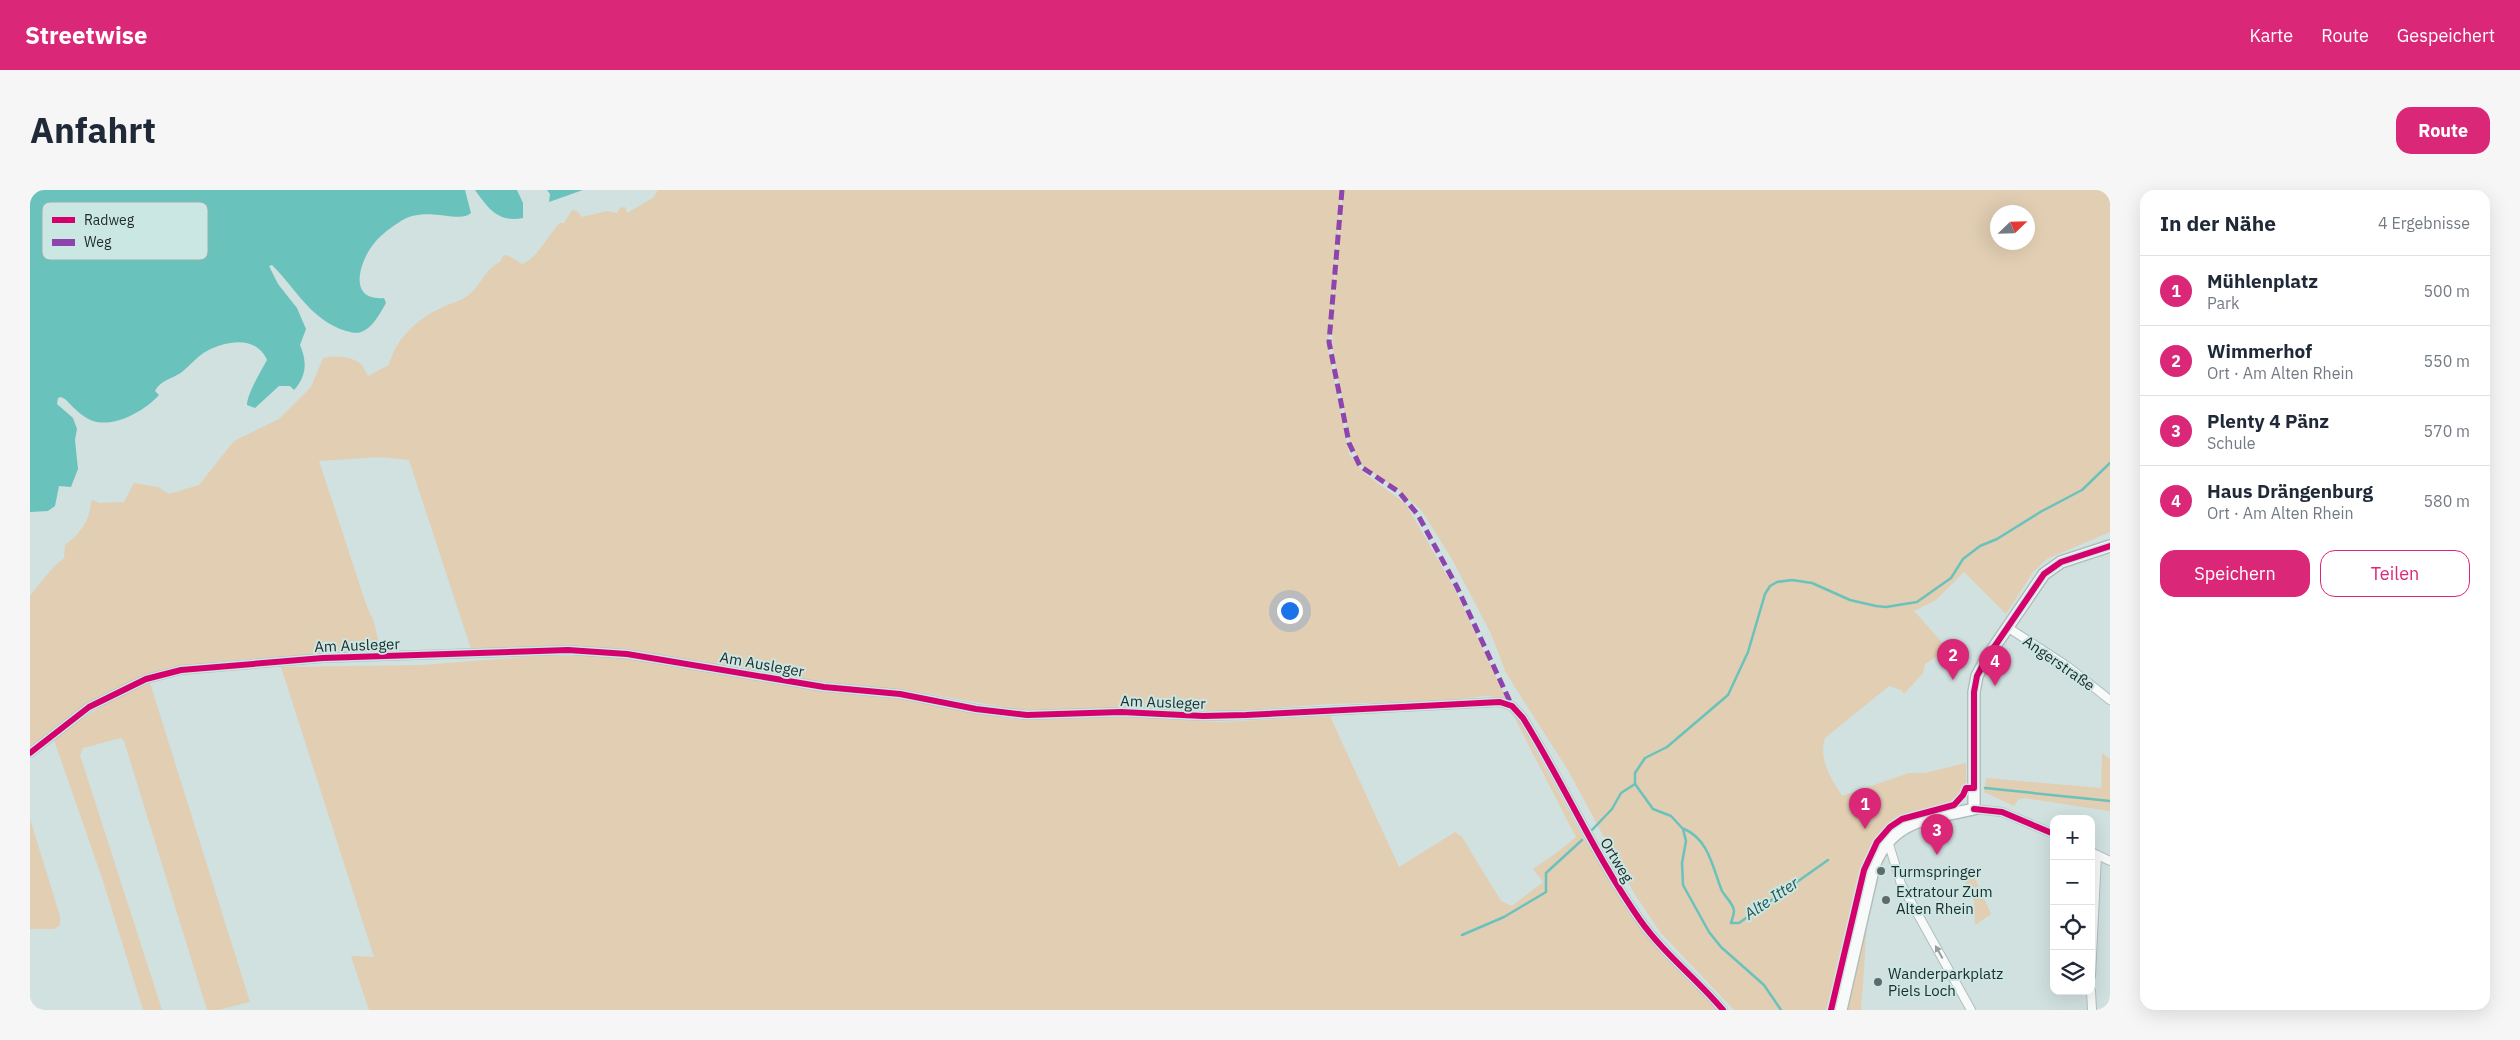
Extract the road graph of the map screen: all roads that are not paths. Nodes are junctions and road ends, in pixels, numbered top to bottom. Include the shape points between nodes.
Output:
1 (2110, 546) edge
2 (2007, 627) junction
3 (2110, 700) edge
4 (1512, 706) joint
5 (30, 753) edge
6 (1974, 809) junction
7 (2050, 832) edge
8 (1888, 841) junction
9 (2095, 854) edge
10 (2094, 860) edge
11 (2110, 861) edge
12 (2092, 950) edge
13 (2091, 995) edge
14 (1723, 1010) edge
15 (1841, 1010) edge
16 (1971, 1010) edge
17 (2092, 1010) edge

1 - 2 street via 2066,560 2049,570
2 - 3 street, Angerstraße via 2068,666
2 - 6 street via 1975,683
4 - 5 street, Am Ausleger via 1487,701 1246,715 1121,712 1027,715 900,694 824,687 627,654 568,650 323,658 181,670 146,679 89,707
4 - 14 street, Ortweg via 1527,725 1639,919 1667,955
6 - 7 street via 2002,812
6 - 8 street via 1911,824
8 - 15 street via 1874,866
16 -> 8 street via 1901,884
9 - 11 street
10 - 12 street
13 - 17 street

